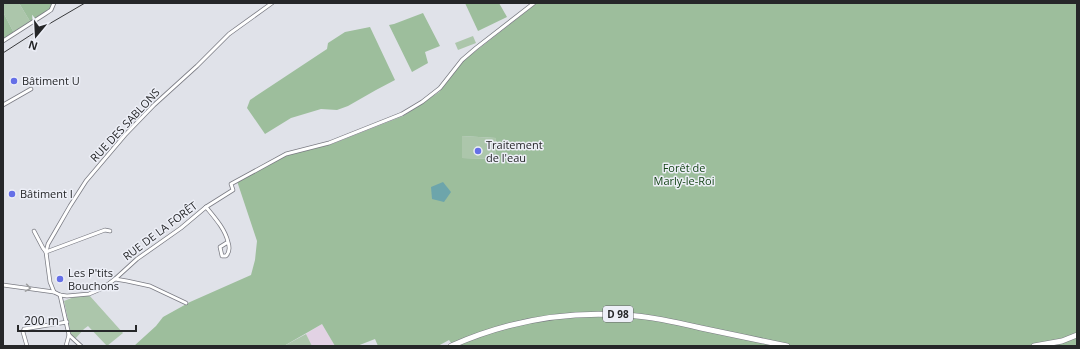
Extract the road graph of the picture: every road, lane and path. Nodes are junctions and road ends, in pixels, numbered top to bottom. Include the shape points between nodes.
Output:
1 (54, 3) edge
2 (272, 3) edge
3 (534, 3) edge
4 (3, 41) edge
5 (31, 89) dead end
6 (3, 105) edge
7 (206, 207) junction
8 (34, 231) dead end
9 (110, 231) dead end
10 (228, 242) junction
11 (46, 252) junction
12 (115, 279) junction
13 (3, 284) edge
14 (54, 292) junction
15 (60, 295) junction
16 (186, 303) dead end
17 (67, 322) junction
18 (69, 335) junction
19 (1077, 335) edge
20 (27, 346) edge
21 (66, 346) edge
22 (81, 346) edge
23 (451, 346) edge
24 (787, 346) edge
25 (1034, 346) edge

1 - 4 street via 46,14
2 - 11 street, RUE DES SABLONS via 229,34 125,135 86,181 48,244
3 - 7 street, RUE DE LA FORÊT via 462,60 440,88 422,102 402,114 330,143 286,154 231,184 233,190
5 - 6 street
7 - 10 street via 219,223
7 - 12 street, RUE DE LA FORÊT via 136,259
8 - 11 street
9 - 11 street via 105,230
10 - 10 street via 229,254 222,256 220,247
11 - 14 street
12 - 15 street, RUE DE LA FORÊT via 89,294
12 - 16 street via 150,286
13 -> 14 street, RUE DE LA FORÊT
14 - 15 street, RUE DE LA FORÊT
15 - 17 street
17 - 18 street
17 - 20 street via 24,329
18 - 21 street
18 - 22 street
19 - 25 main road via 1062,341
23 - 24 main road, D 98 via 513,324 593,314 653,318

